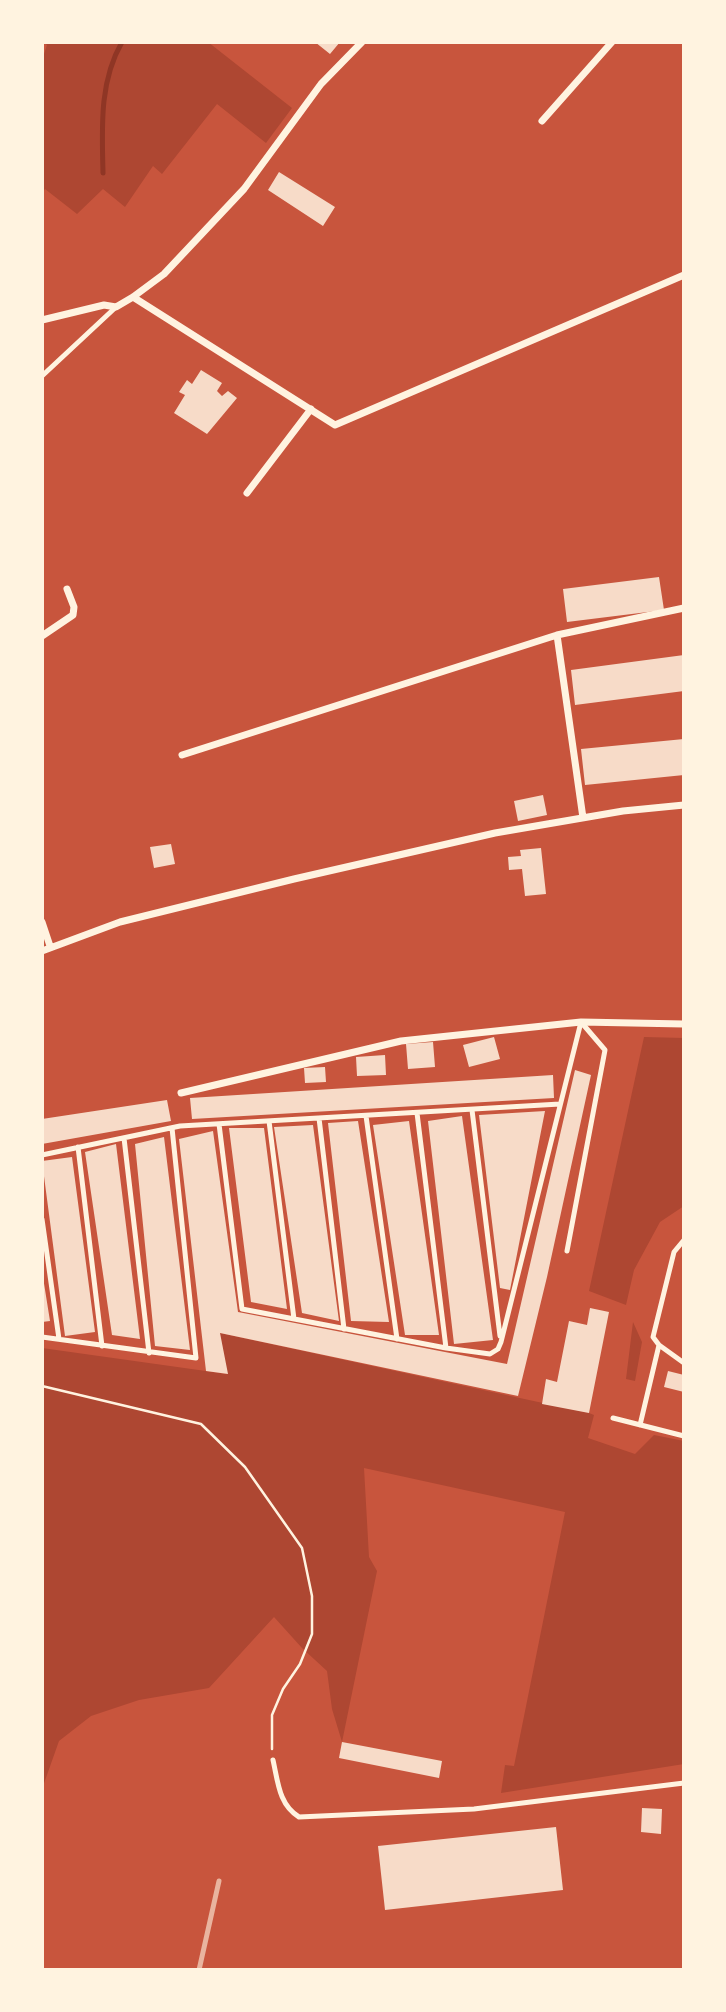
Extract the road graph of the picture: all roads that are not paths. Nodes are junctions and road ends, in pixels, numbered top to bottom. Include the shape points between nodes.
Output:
1 (362, 42) edge
2 (612, 42) edge
3 (542, 121) dead end
4 (684, 275) edge
5 (133, 297) junction
6 (116, 307) junction
7 (42, 320) edge
8 (42, 376) edge
9 (311, 409) junction
10 (247, 493) dead end
11 (67, 589) dead end
12 (684, 608) edge
13 (557, 635) junction
14 (42, 636) edge
15 (181, 755) dead end
16 (684, 805) edge
17 (583, 818) junction
18 (42, 922) edge
19 (50, 946) junction
20 (42, 951) edge
21 (581, 1022) junction
22 (684, 1024) edge
23 (181, 1093) dead end
24 (560, 1104) junction
25 (472, 1110) junction
26 (417, 1113) junction
27 (366, 1116) junction
28 (319, 1118) junction
29 (269, 1121) junction
30 (219, 1124) junction
31 (172, 1128) junction
32 (124, 1138) junction
33 (78, 1147) junction
34 (42, 1155) edge
35 (42, 1219) edge
36 (684, 1240) edge
37 (567, 1251) dead end
38 (294, 1319) junction
39 (344, 1329) junction
40 (42, 1337) edge
41 (59, 1339) junction
42 (397, 1339) junction
43 (501, 1342) junction
44 (659, 1345) junction
45 (102, 1346) junction
46 (446, 1348) junction
47 (149, 1353) junction
48 (684, 1363) edge
49 (612, 1418) dead end
50 (640, 1425) junction
51 (684, 1436) edge
52 (273, 1760) road end
53 (684, 1783) edge

1 - 5 street via 321,84 244,189 164,274
2 - 3 street
4 - 9 street via 335,425
5 - 6 street
5 - 9 street
6 - 7 street via 104,305
6 - 8 lane
9 - 10 street
11 - 14 street via 73,615
12 - 13 street
13 - 15 street
13 - 17 street
16 - 17 street
17 - 19 street via 293,879 120,922
18 - 19 street
19 - 20 street
21 - 22 street
21 - 23 street via 401,1041
21 - 24 lane
21 - 37 lane via 605,1049
24 - 25 lane
24 - 43 lane
25 - 26 lane
25 - 43 lane
26 - 27 lane
26 - 46 lane
27 - 28 lane
27 - 42 lane
28 - 29 lane
28 - 39 lane
29 - 30 lane
29 - 38 lane
30 - 31 lane
30 - 38 lane via 242,1309
31 - 32 lane
31 - 47 lane via 195,1358
32 - 33 lane
32 - 47 lane
33 - 34 lane
33 - 45 lane
35 - 41 lane
36 - 44 lane via 674,1252 654,1326 653,1337
38 - 39 lane
39 - 42 lane
40 - 41 lane
41 - 45 lane
42 - 46 lane
43 - 46 lane via 490,1353
44 - 48 lane
44 - 50 lane
45 - 47 lane
49 - 50 lane
50 - 51 lane
52 - 53 lane via 284,1803 299,1816 474,1809

